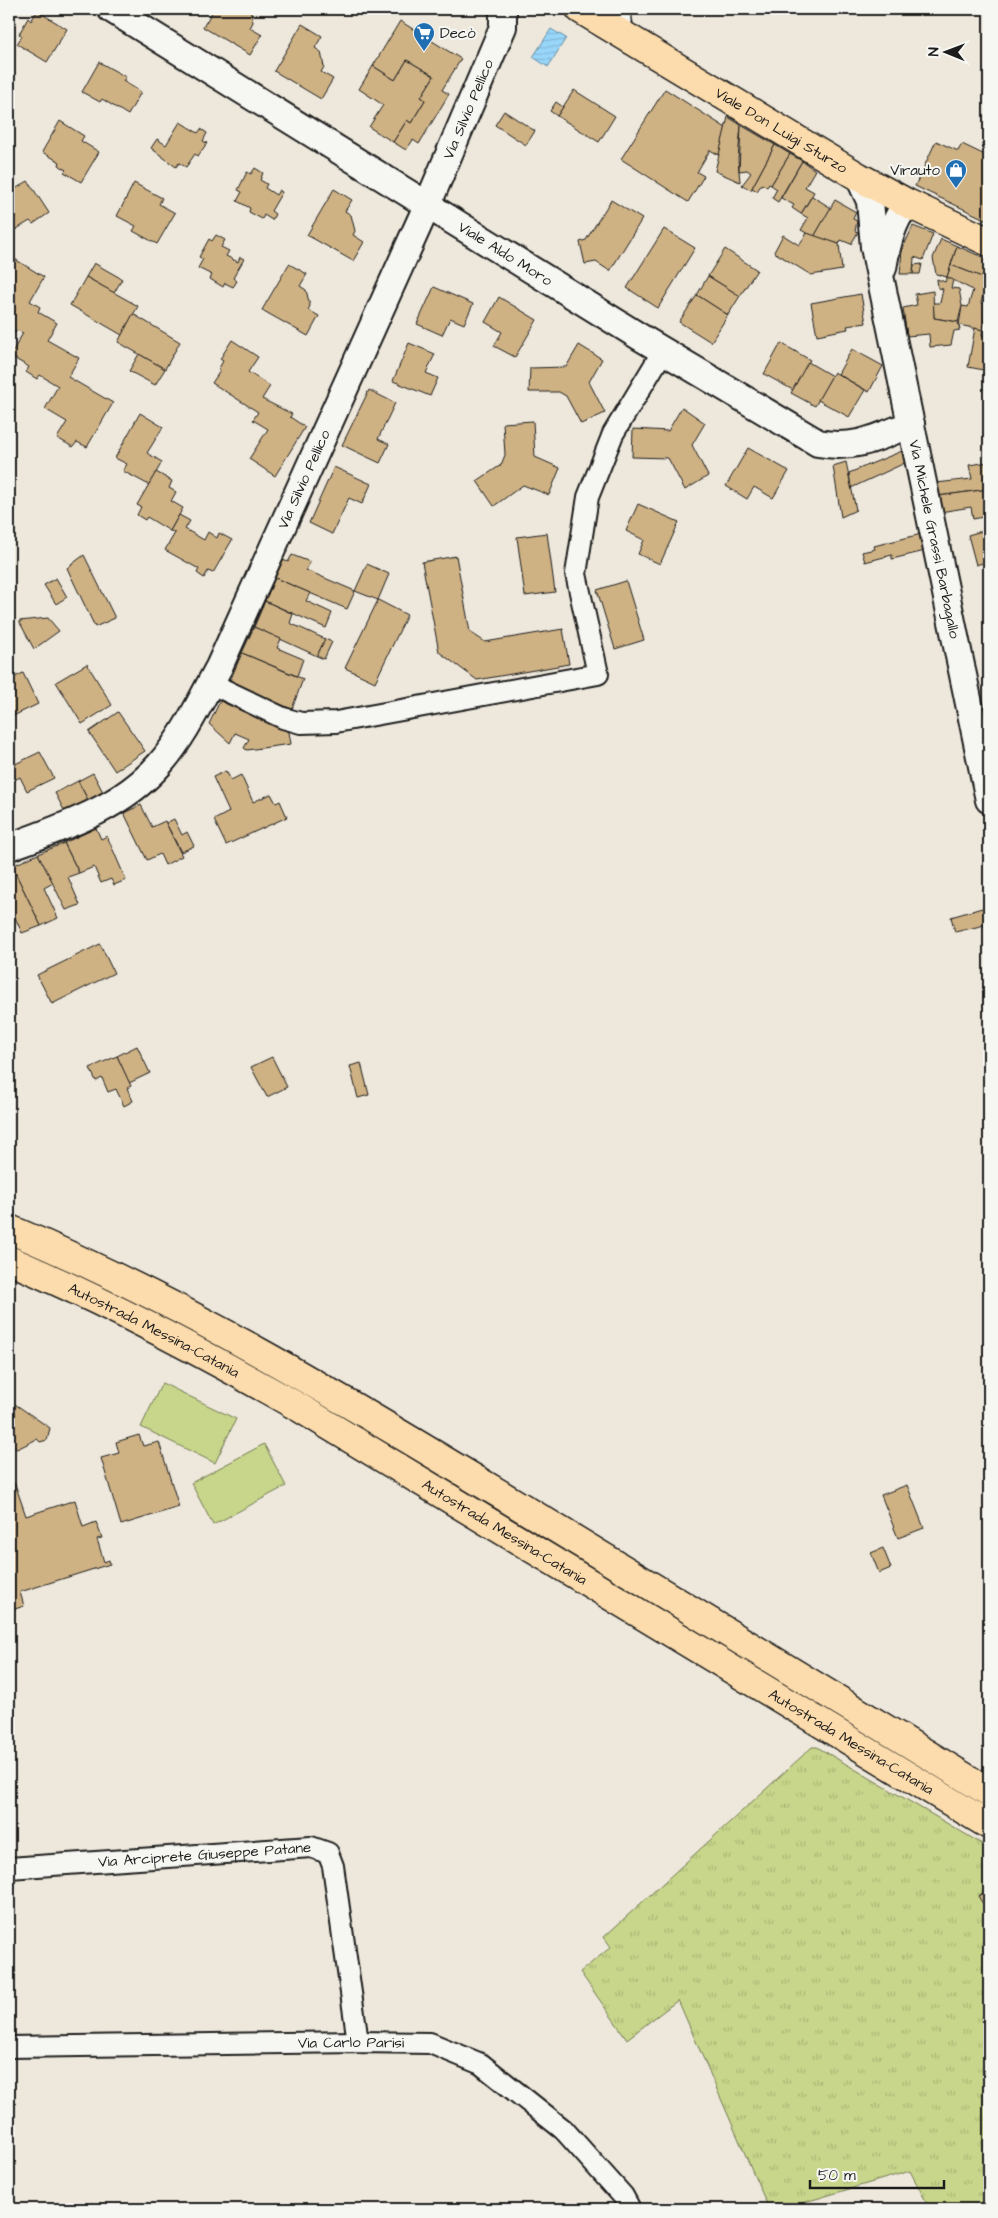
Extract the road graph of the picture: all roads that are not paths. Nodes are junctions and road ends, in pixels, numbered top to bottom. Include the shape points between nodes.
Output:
1 (111, 9) edge
2 (524, 9) edge
3 (580, 9) edge
4 (503, 18) edge
5 (618, 21) edge
6 (859, 176) junction
7 (907, 203) junction
8 (427, 206) junction
9 (989, 242) edge
10 (881, 279) junction
11 (663, 351) junction
12 (912, 424) junction
13 (210, 684) junction
14 (989, 800) edge
15 (9, 846) edge
16 (9, 1229) edge
17 (9, 1260) edge
18 (989, 1792) edge
19 (989, 1825) edge
20 (9, 1868) edge
21 (358, 2042) junction
22 (9, 2047) edge
23 (630, 2209) edge

1 - 8 street, Viale Aldo Moro
2 - 4 street
3 - 5 main road, Viale Don Luigi Sturzo
4 - 8 street, Via Silvio Pellico
5 - 6 main road, Viale Don Luigi Sturzo
6 - 7 main road, Viale Don Luigi Sturzo
6 - 10 street, Via Michele Grassi Barbagallo via 870,201
7 - 9 main road, Viale Don Luigi Sturzo
7 - 10 street via 897,216 888,239
8 - 11 street, Viale Aldo Moro
8 - 13 street, Via Silvio Pellico
10 - 12 street, Via Michele Grassi Barbagallo
11 - 12 street, Viale Aldo Moro via 818,443 839,447 862,444
11 - 13 street via 613,434 588,497 576,574 598,674 336,722 301,723
12 - 14 street, Via Michele Grassi Barbagallo
13 - 15 street, Via Silvio Pellico via 179,738 144,781 92,814
16 - 18 main road, Autostrada Messina-Catania via 61,1250 144,1291 314,1382
17 - 19 main road, Autostrada Messina-Catania via 130,1316 300,1408
20 - 21 street, Via Arciprete Giuseppe Patane via 311,1847 328,1853 334,1866
21 - 22 street, Via Carlo Parisi
21 - 23 street, Via Carlo Parisi via 430,2043 481,2064 564,2130 623,2196

